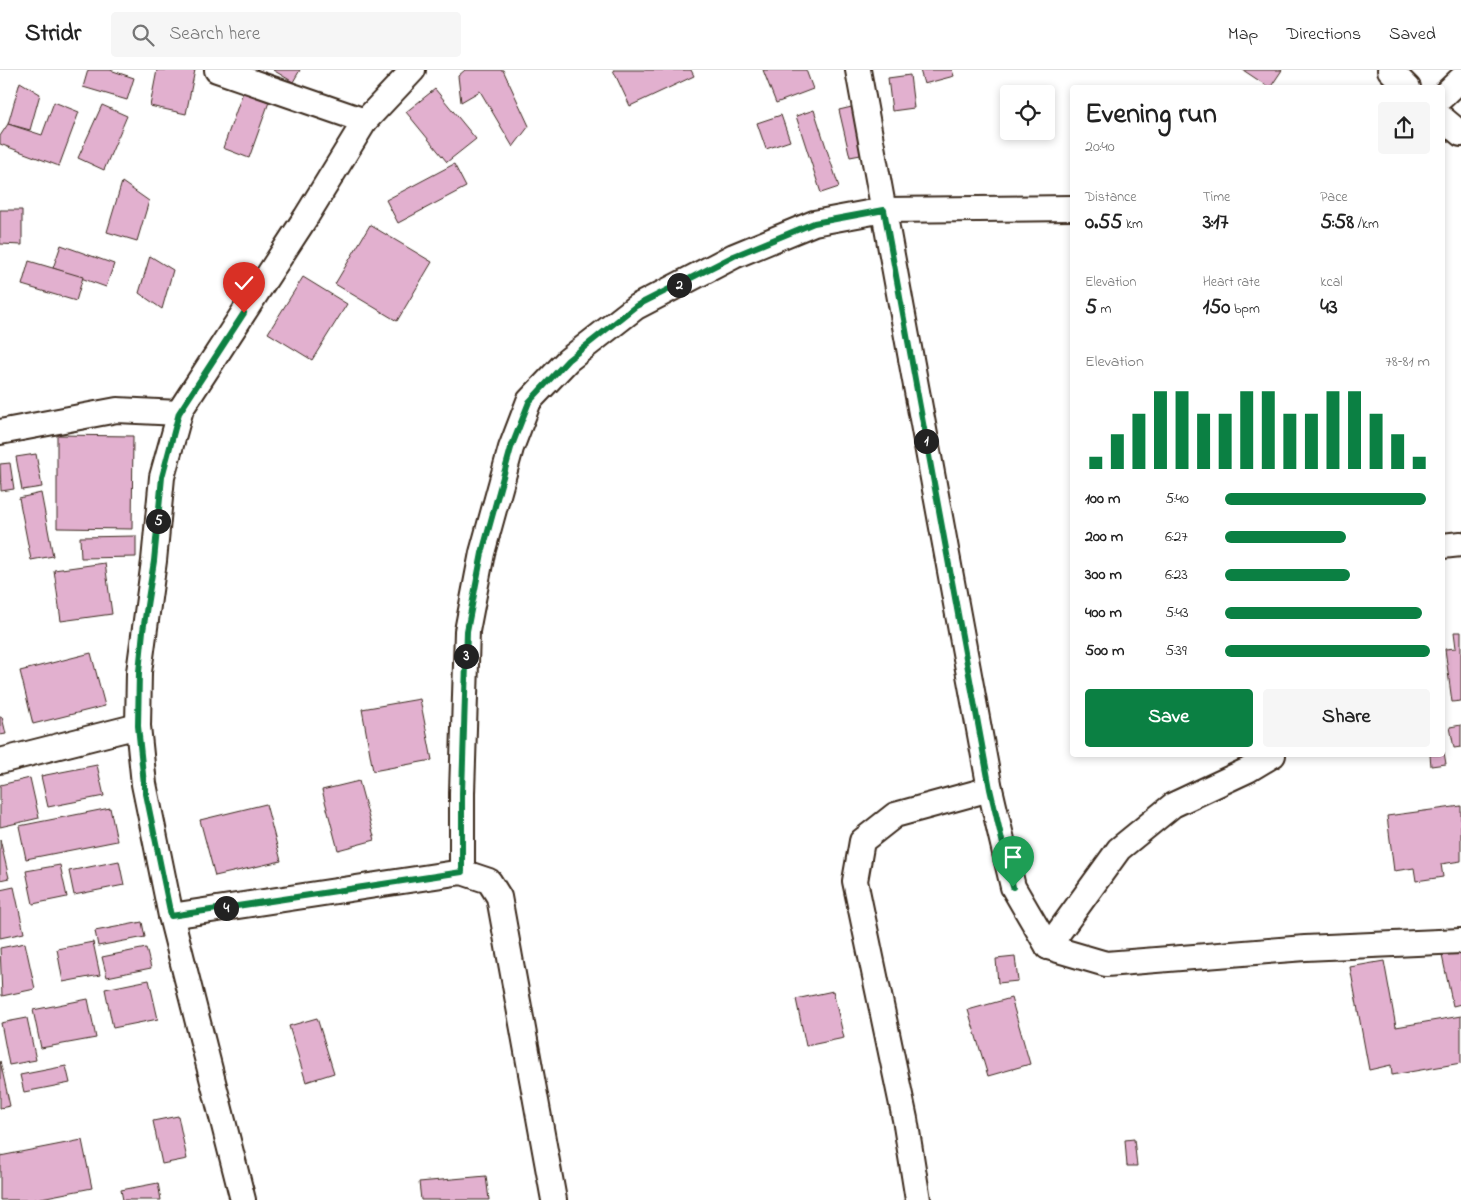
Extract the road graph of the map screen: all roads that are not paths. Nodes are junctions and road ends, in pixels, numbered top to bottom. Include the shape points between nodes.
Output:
1 (217, 70) edge
2 (413, 70) edge
3 (858, 70) edge
4 (1390, 70) edge
5 (1461, 79) edge
6 (1405, 85) edge
7 (1445, 93) edge
8 (365, 121) junction
9 (1445, 121) edge
10 (1461, 134) edge
11 (1070, 208) edge
12 (884, 210) junction
13 (179, 413) junction
14 (0, 432) edge
15 (1461, 544) edge
16 (1445, 546) edge
17 (138, 726) junction
18 (1271, 757) edge
19 (0, 761) edge
20 (990, 789) junction
21 (462, 872) junction
22 (171, 916) junction
23 (1461, 940) edge
24 (1048, 947) junction
25 (243, 1200) edge
26 (554, 1200) edge
27 (918, 1200) edge

1 - 8 street
2 - 8 street
3 - 12 street
4 - 6 street
5 - 7 street
8 - 13 street
9 - 10 street
11 - 12 street
12 - 20 street
12 - 21 street via 814,223 734,256 636,306 568,360 529,402 505,467 482,553 467,631
13 - 14 street via 117,410
13 - 17 street via 162,477 142,639
15 - 16 street
17 - 19 street
17 - 22 street via 144,784
18 - 24 street via 1173,805 1119,849
20 - 24 street via 1013,887
20 - 27 street via 894,815 862,841 856,873
21 - 22 street
21 - 26 street via 489,881 499,897
22 - 25 street
23 - 24 street via 1305,948 1106,964

